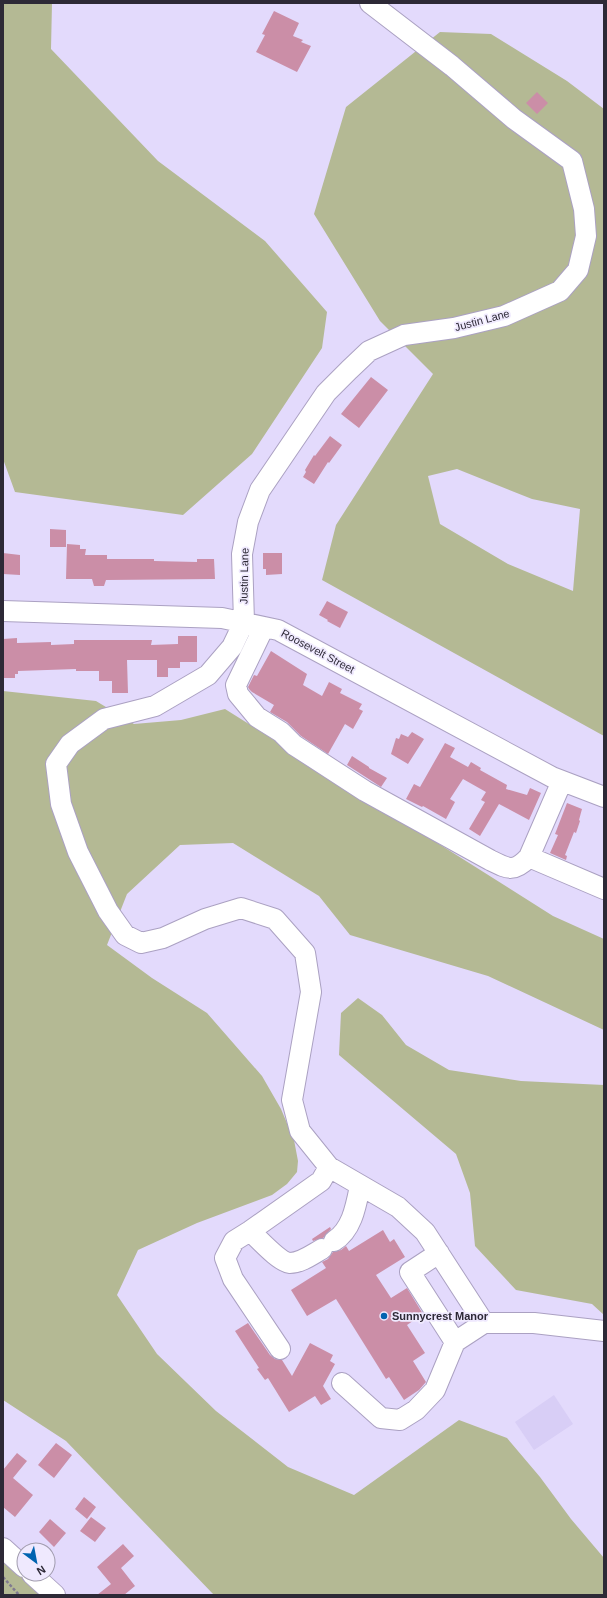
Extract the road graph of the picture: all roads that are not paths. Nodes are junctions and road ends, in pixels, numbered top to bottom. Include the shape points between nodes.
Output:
1 (370, 3) edge
2 (3, 611) edge
3 (244, 622) junction
4 (264, 627) junction
5 (562, 781) junction
6 (604, 797) edge
7 (529, 857) junction
8 (604, 889) edge
9 (329, 1168) junction
10 (360, 1186) junction
11 (250, 1231) junction
12 (439, 1253) junction
13 (484, 1323) junction
14 (604, 1331) edge
15 (455, 1342) junction
16 (280, 1349) dead end
17 (342, 1383) dead end
18 (3, 1548) edge
19 (16, 1560) edge
20 (40, 1582) edge
21 (54, 1595) edge

1 - 3 street, Justin Lane via 452,66 514,119 572,161 584,209 586,236 578,270 560,290 504,316 404,336 369,351 326,392 260,490 248,522 242,554
2 - 3 street, Roosevelt Street via 222,618
3 - 4 street, Roosevelt Street
3 - 9 street via 232,648 208,676 155,706 104,719 70,744 56,764 61,804 78,852 108,911 125,935 141,944 241,908 275,919 304,953 310,992 292,1100 300,1132
4 - 5 street, Roosevelt Street via 278,630
4 - 7 street via 236,685 238,694 257,717 365,791 490,860 507,868 515,868
5 - 6 street, Roosevelt Street
5 - 7 street
7 - 8 street
9 - 10 street
9 - 11 street via 322,1181
10 - 11 street via 356,1207 342,1236 303,1259 290,1263 282,1260
10 - 12 street via 398,1207 425,1232
11 - 16 street via 234,1241 225,1258 232,1279
12 - 13 street
12 - 15 street via 410,1272
13 - 14 street via 534,1323
13 - 15 street
15 - 17 street via 435,1390 416,1410 400,1420 381,1418
18 - 19 street
20 - 21 street

